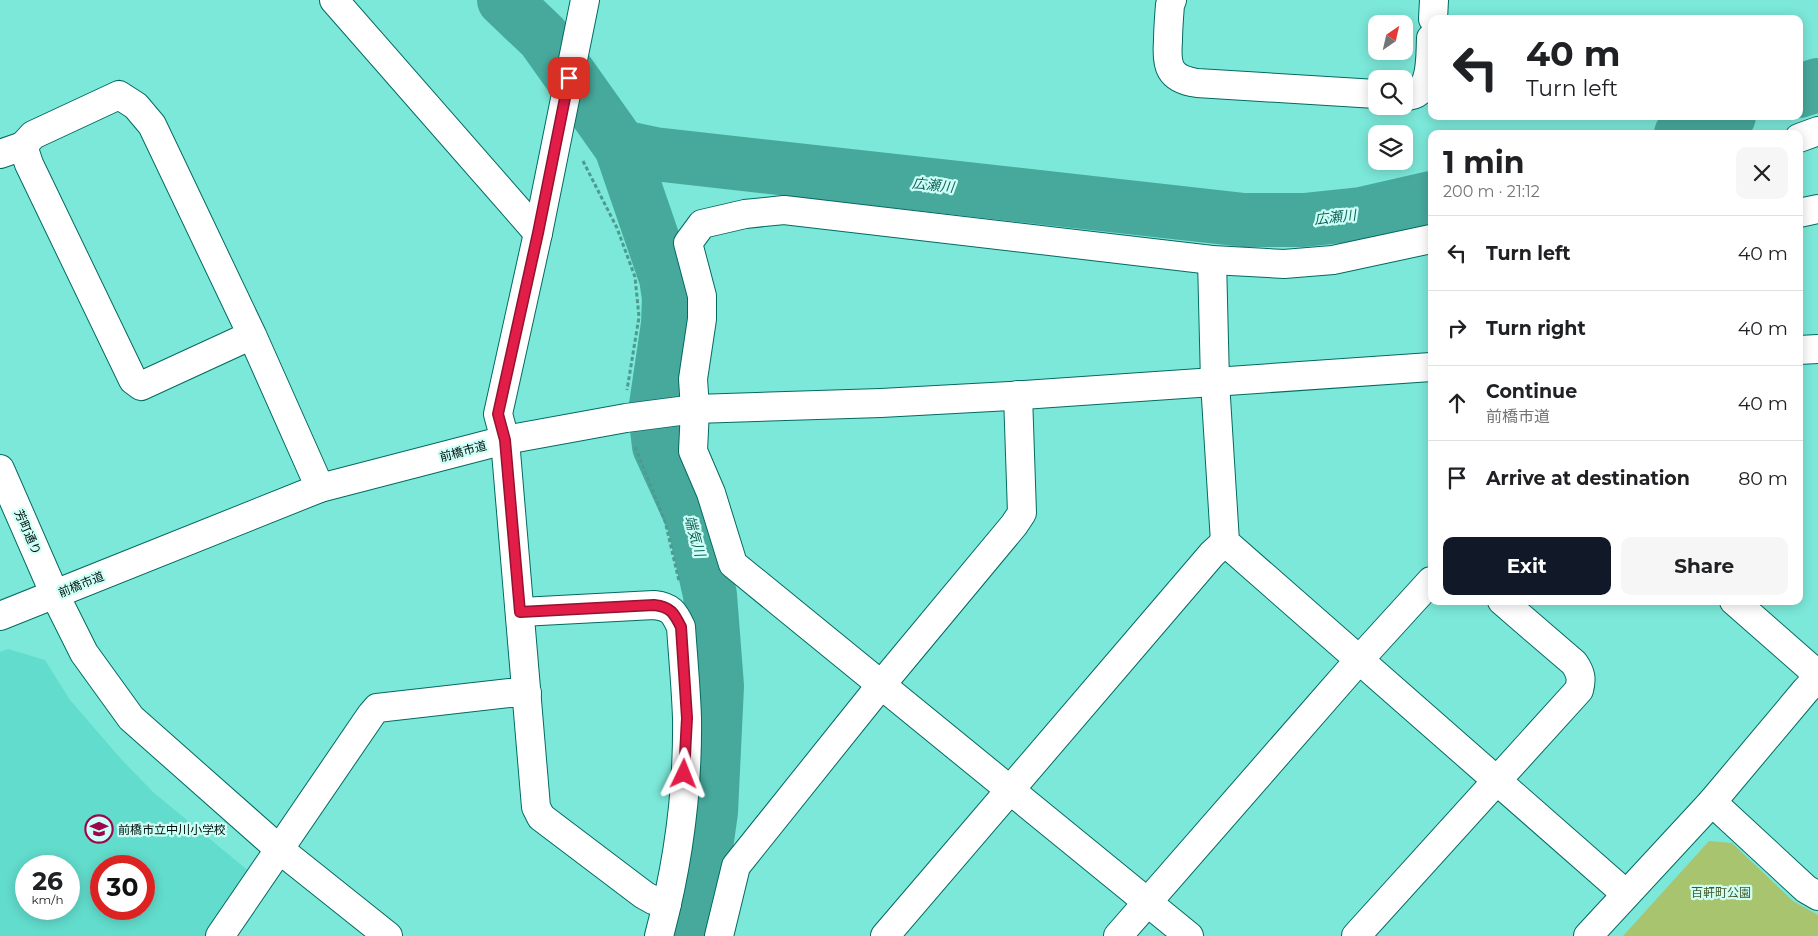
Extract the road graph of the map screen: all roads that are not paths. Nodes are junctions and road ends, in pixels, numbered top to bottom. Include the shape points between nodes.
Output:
1 (334, 0) edge
2 (585, 0) edge
3 (1172, 0) edge
4 (1434, 0) edge
5 (1433, 15) edge
6 (1428, 71) edge
7 (1368, 94) edge
8 (1413, 95) edge
9 (1818, 131) edge
10 (1803, 137) edge
11 (11, 150) edge
12 (1818, 209) edge
13 (1803, 212) edge
14 (538, 233) junction
15 (1428, 240) edge
16 (1212, 260) junction
17 (252, 335) junction
18 (1818, 349) edge
19 (1803, 350) edge
20 (1428, 367) edge
21 (1215, 382) junction
22 (1018, 395) junction
23 (695, 409) junction
24 (505, 440) junction
25 (0, 469) edge
26 (320, 488) junction
27 (1226, 542) junction
28 (1428, 584) edge
29 (55, 595) junction
30 (1507, 605) edge
31 (1739, 605) edge
32 (520, 612) junction
33 (0, 616) edge
34 (1359, 660) junction
35 (1818, 678) edge
36 (881, 685) junction
37 (527, 693) junction
38 (1496, 780) junction
39 (1010, 789) junction
40 (1712, 802) junction
41 (279, 849) junction
42 (1626, 894) junction
43 (1818, 896) edge
44 (1147, 903) junction
45 (667, 904) junction
46 (220, 936) edge
47 (388, 936) edge
48 (659, 936) edge
49 (719, 936) edge
50 (885, 936) edge
51 (1118, 936) edge
52 (1189, 936) edge
53 (1356, 936) edge
54 (1588, 936) edge

1 - 14 street
2 - 14 street
3 - 7 street via 1166,58 1173,74 1182,79 1197,83
4 - 5 street
6 - 8 street via 1426,84
9 - 10 street
11 - 17 street via 29,164 133,380 141,386
11 - 17 street via 33,135 119,95 136,106 152,125
12 - 13 street
14 - 24 street via 498,414
15 - 16 street via 1334,260 1284,264
16 - 21 street
16 - 23 street via 784,210 745,214 702,224 688,243 702,296 702,320 693,379
17 - 26 street
18 - 19 street
20 - 21 street, 前橋市道
21 - 22 street, 前橋市道
21 - 27 street
22 - 23 street, 前橋市道
22 - 36 street via 1022,513
23 - 24 street, 前橋市道
23 - 36 street via 693,451 711,493 733,564
24 - 26 street, 前橋市道
24 - 32 street
25 - 29 street, 芳町通り
26 - 29 street, 前橋市道
27 - 34 street
27 - 39 street via 1212,554
28 - 34 street
29 - 33 street, 前橋市道
29 - 41 street, 芳町通り via 84,652 131,718
30 - 38 street via 1574,663 1581,681 1579,690
31 - 35 street
32 - 37 street
32 - 45 street via 665,606 681,627 687,718 683,811
34 - 38 street
34 - 44 street
35 - 40 street
36 - 39 street
36 - 49 street via 736,866
37 - 41 street via 377,708
37 - 45 street via 536,807 541,817 644,895
38 - 42 street
38 - 53 street
39 - 44 street
39 - 50 street
40 - 42 street
40 - 43 street via 1806,889
41 - 46 street
41 - 47 street, 芳町通り
42 - 54 street
44 - 51 street
44 - 52 street
45 - 48 street

